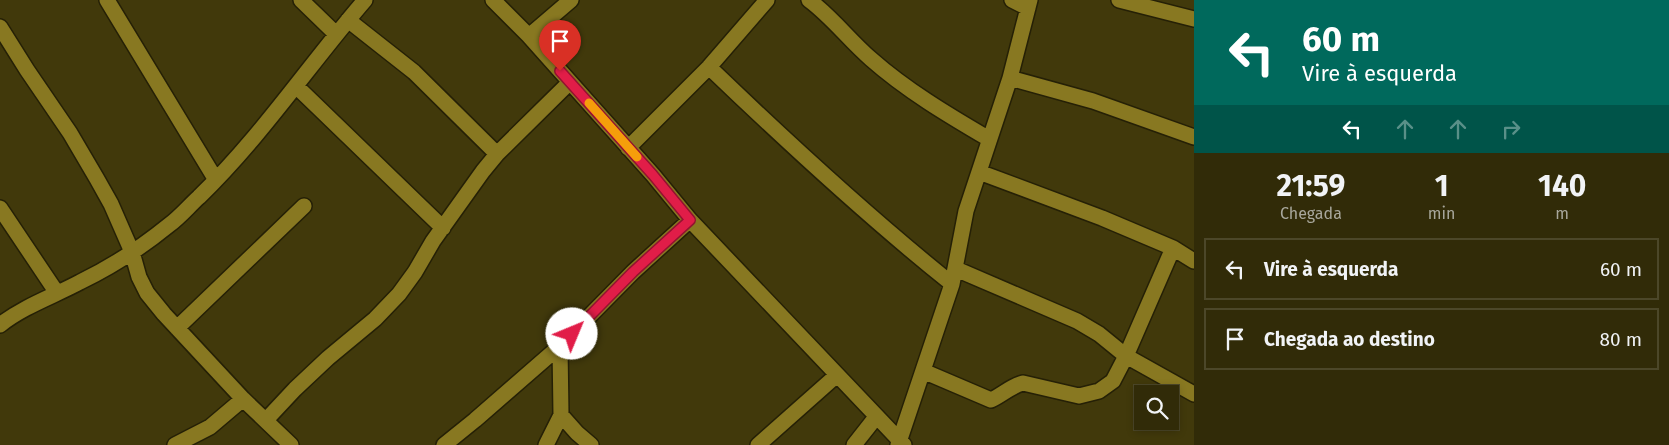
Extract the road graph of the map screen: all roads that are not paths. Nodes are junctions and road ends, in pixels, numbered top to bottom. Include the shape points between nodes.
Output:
1 (107, 0) edge
2 (301, 0) edge
3 (365, 0) edge
4 (493, 0) edge
5 (571, 0) edge
6 (766, 0) edge
7 (809, 0) edge
8 (1012, 0) edge
9 (1119, 0) edge
10 (1029, 4) edge
11 (1194, 19) edge
12 (348, 20) junction
13 (0, 27) edge
14 (336, 34) junction
15 (529, 36) junction
16 (708, 67) junction
17 (1010, 78) junction
18 (570, 82) junction
19 (296, 86) junction
20 (1194, 137) edge
21 (989, 138) junction
22 (628, 148) junction
23 (497, 154) junction
24 (979, 172) junction
25 (216, 180) junction
26 (304, 206) dead end
27 (0, 208) edge
28 (690, 220) junction
29 (443, 228) junction
30 (1173, 248) junction
31 (132, 252) junction
32 (1194, 261) edge
33 (956, 269) junction
34 (952, 284) junction
35 (57, 293) junction
36 (0, 325) edge
37 (177, 328) junction
38 (560, 346) junction
39 (1126, 356) junction
40 (923, 371) junction
41 (837, 375) junction
42 (1194, 394) edge
43 (243, 399) junction
44 (560, 415) junction
45 (876, 417) junction
46 (266, 420) junction
47 (900, 443) edge
48 (175, 445) edge
49 (291, 445) edge
50 (444, 445) edge
51 (546, 445) edge
52 (591, 445) edge
53 (758, 445) edge
54 (854, 445) edge

1 - 25 street
2 - 14 street
3 - 12 street
4 - 15 street
5 - 15 street
6 - 16 street
7 - 21 street via 871,59 906,86
8 - 10 street
9 - 11 street
10 - 17 street
12 - 14 street
12 - 23 street via 414,72
13 - 31 street via 97,179
14 - 19 street
15 - 18 street
16 - 22 street
16 - 34 street via 810,163
17 - 20 street via 1093,101
17 - 21 street
18 - 22 street
18 - 23 street
19 - 25 street
19 - 29 street
21 - 24 street
22 - 28 street
23 - 29 street
24 - 30 street via 1054,198
24 - 33 street via 966,212
25 - 31 street via 171,224
26 - 37 street
27 - 35 street
28 - 38 street
28 - 41 street
29 - 46 street via 415,272 375,319 328,358
30 - 32 street
30 - 39 street
31 - 35 street
31 - 37 street via 147,293
33 - 34 street
33 - 39 street via 1077,321
34 - 40 street
35 - 36 street
37 - 43 street
38 - 44 street
38 - 50 street
39 - 40 street via 1113,381 1099,391 1079,396 1023,383 991,400
39 - 42 street
40 - 47 street
41 - 45 street
41 - 53 street
43 - 46 street
43 - 48 street via 210,427
44 - 51 street
44 - 52 street
45 - 47 street
45 - 54 street
46 - 49 street

